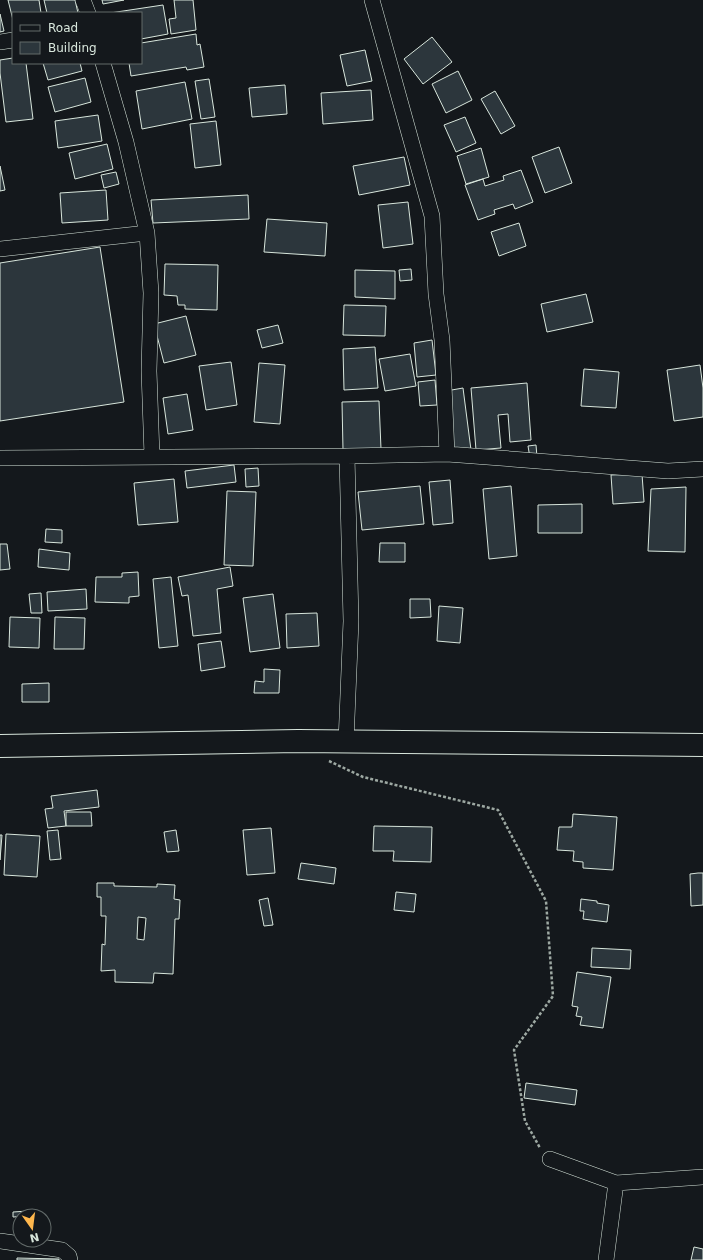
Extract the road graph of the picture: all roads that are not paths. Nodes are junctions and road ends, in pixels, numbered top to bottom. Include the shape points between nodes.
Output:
1 (83, 0) edge
2 (372, 0) edge
3 (88, 12) edge
4 (12, 40) edge
5 (0, 42) edge
6 (103, 64) edge
7 (147, 233) junction
8 (0, 249) edge
9 (447, 454) junction
10 (152, 456) junction
11 (347, 456) junction
12 (0, 458) edge
13 (703, 469) edge
14 (346, 742) junction
15 (703, 745) edge
16 (0, 746) edge
17 (550, 1159) road end
18 (703, 1177) edge
19 (616, 1183) junction
20 (0, 1241) edge
21 (70, 1260) edge
22 (606, 1260) edge

1 - 3 street
2 - 9 street via 432,216 436,294 442,340
4 - 5 street
6 - 7 street via 126,142
7 - 8 street
7 - 10 street via 151,293 149,371
9 - 11 street
9 - 13 street via 668,472
10 - 11 street
10 - 12 street
11 - 14 street via 351,621
14 - 15 main road
14 - 16 main road
17 - 19 street
18 - 19 street
19 - 22 street
20 - 21 street via 62,1250

